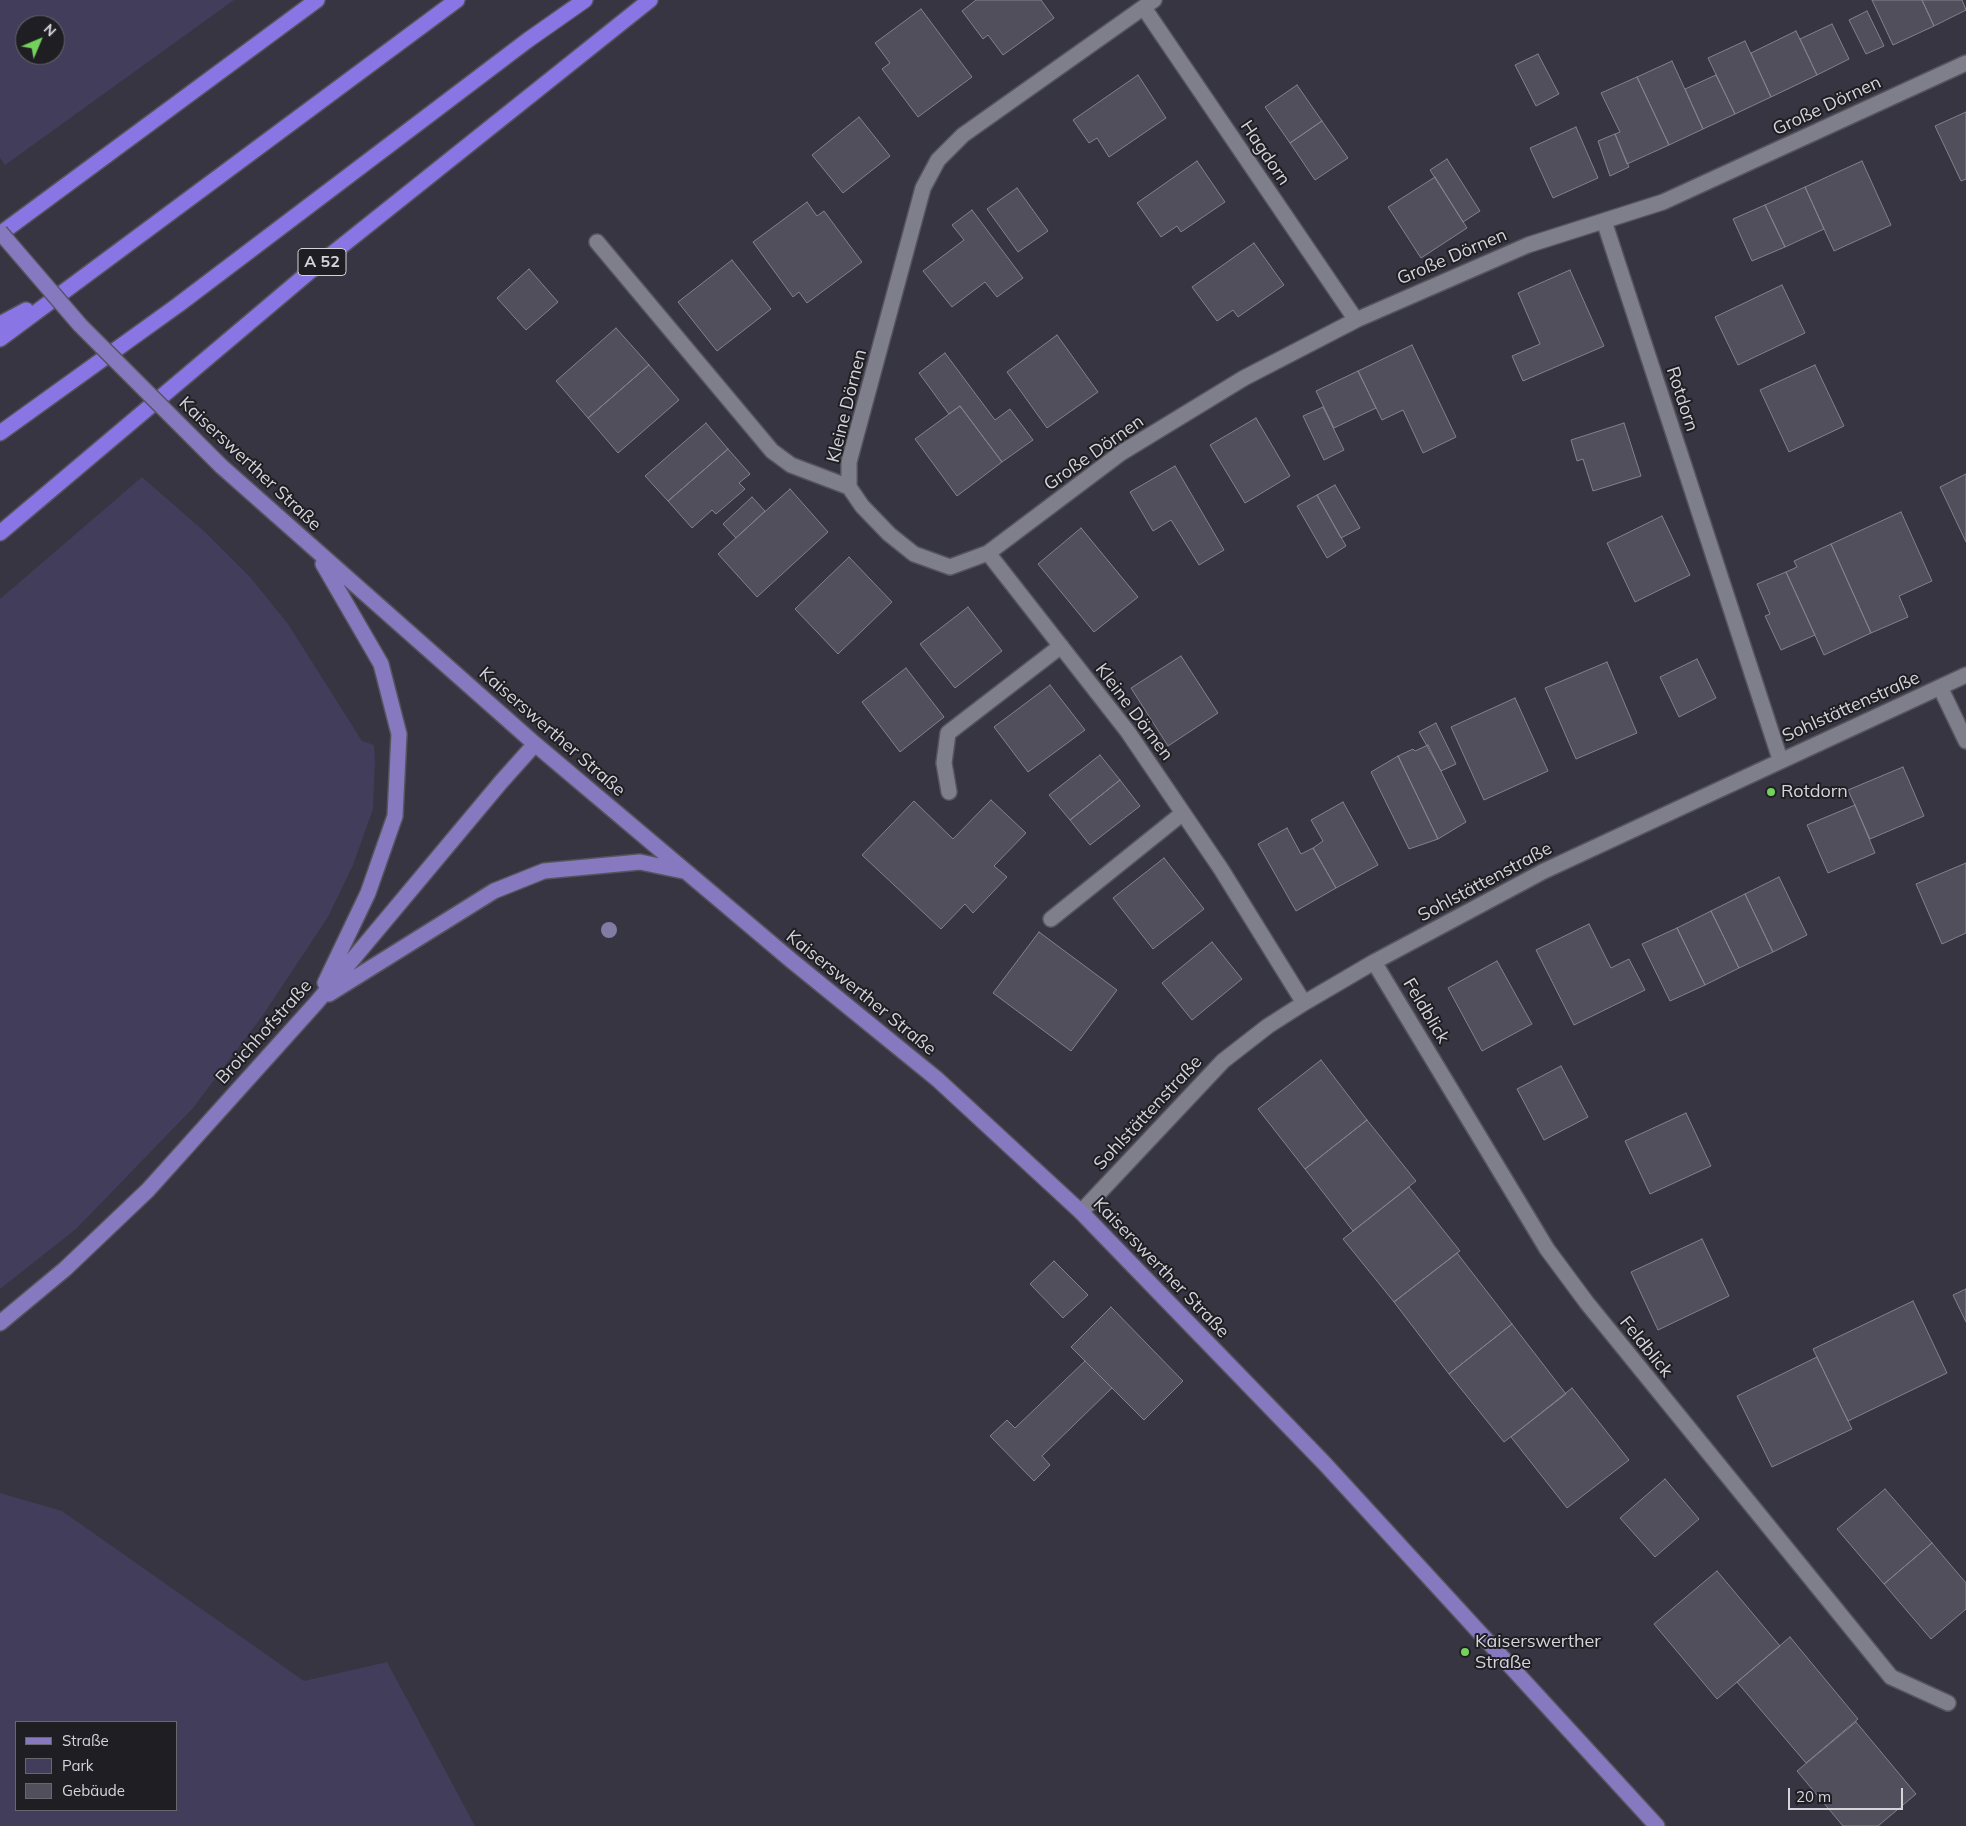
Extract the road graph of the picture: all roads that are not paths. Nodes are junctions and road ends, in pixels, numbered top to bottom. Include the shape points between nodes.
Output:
1 (317, 0) edge
2 (457, 0) edge
3 (585, 0) edge
4 (650, 0) edge
5 (1149, 4) edge
6 (1966, 63) edge
7 (1604, 220) junction
8 (0, 233) edge
9 (597, 242) dead end
10 (76, 283) junction
11 (1356, 320) junction
12 (0, 324) edge
13 (0, 339) edge
14 (0, 433) edge
15 (850, 487) junction
16 (0, 533) edge
17 (316, 552) junction
18 (988, 553) junction
19 (1061, 646) junction
20 (1966, 675) edge
21 (1940, 687) junction
22 (1966, 741) edge
23 (535, 744) junction
24 (1780, 759) junction
25 (950, 792) dead end
26 (1183, 813) junction
27 (685, 871) junction
28 (1051, 919) dead end
29 (1374, 962) junction
30 (317, 1002) junction
31 (1304, 1003) junction
32 (1081, 1212) junction
33 (0, 1324) edge
34 (1948, 1703) dead end
35 (1657, 1826) edge

1 - 8 highway
2 - 10 highway
3 - 14 highway via 178,305
4 - 16 highway, A 52 via 308,273
5 - 11 street, Hagdorn
5 - 15 street, Kleine Dörnen via 963,135 938,160 923,188 849,462
6 - 7 street, Große Dörnen via 1663,202
7 - 11 street, Große Dörnen via 1528,245
7 - 24 street, Rotdorn
8 - 17 main road, Kaiserswerther Straße, bridge via 80,325 221,466
9 - 15 street via 772,451 791,465
10 - 12 highway
10 - 13 highway
11 - 18 street, Große Dörnen via 1244,378 1121,454
15 - 18 street, Kleine Dörnen via 862,506 914,554 950,567
17 - 23 main road, Kaiserswerther Straße
17 - 30 main road via 381,664 399,734 395,816 368,893
18 - 19 street, Kleine Dörnen
19 - 25 street via 948,733 944,762
19 - 26 street, Kleine Dörnen via 1128,732
20 - 21 street, Sohlstättenstraße
21 - 22 street
21 - 24 street, Sohlstättenstraße
23 - 27 main road, Kaiserswerther Straße
23 - 30 main road, Broichhofstraße
24 - 29 street, Sohlstättenstraße via 1544,871
26 - 28 street
26 - 31 street, Kleine Dörnen via 1222,869
27 - 30 main road via 640,862 544,871 494,891
27 - 32 main road, Kaiserswerther Straße via 937,1079
29 - 31 street, Sohlstättenstraße
29 - 34 street, Feldblick via 1546,1249 1587,1303 1891,1677
30 - 33 main road, Broichhofstraße via 148,1190 65,1269
31 - 32 street, Sohlstättenstraße via 1223,1061
32 - 35 main road, Kaiserswerther Straße via 1325,1464

